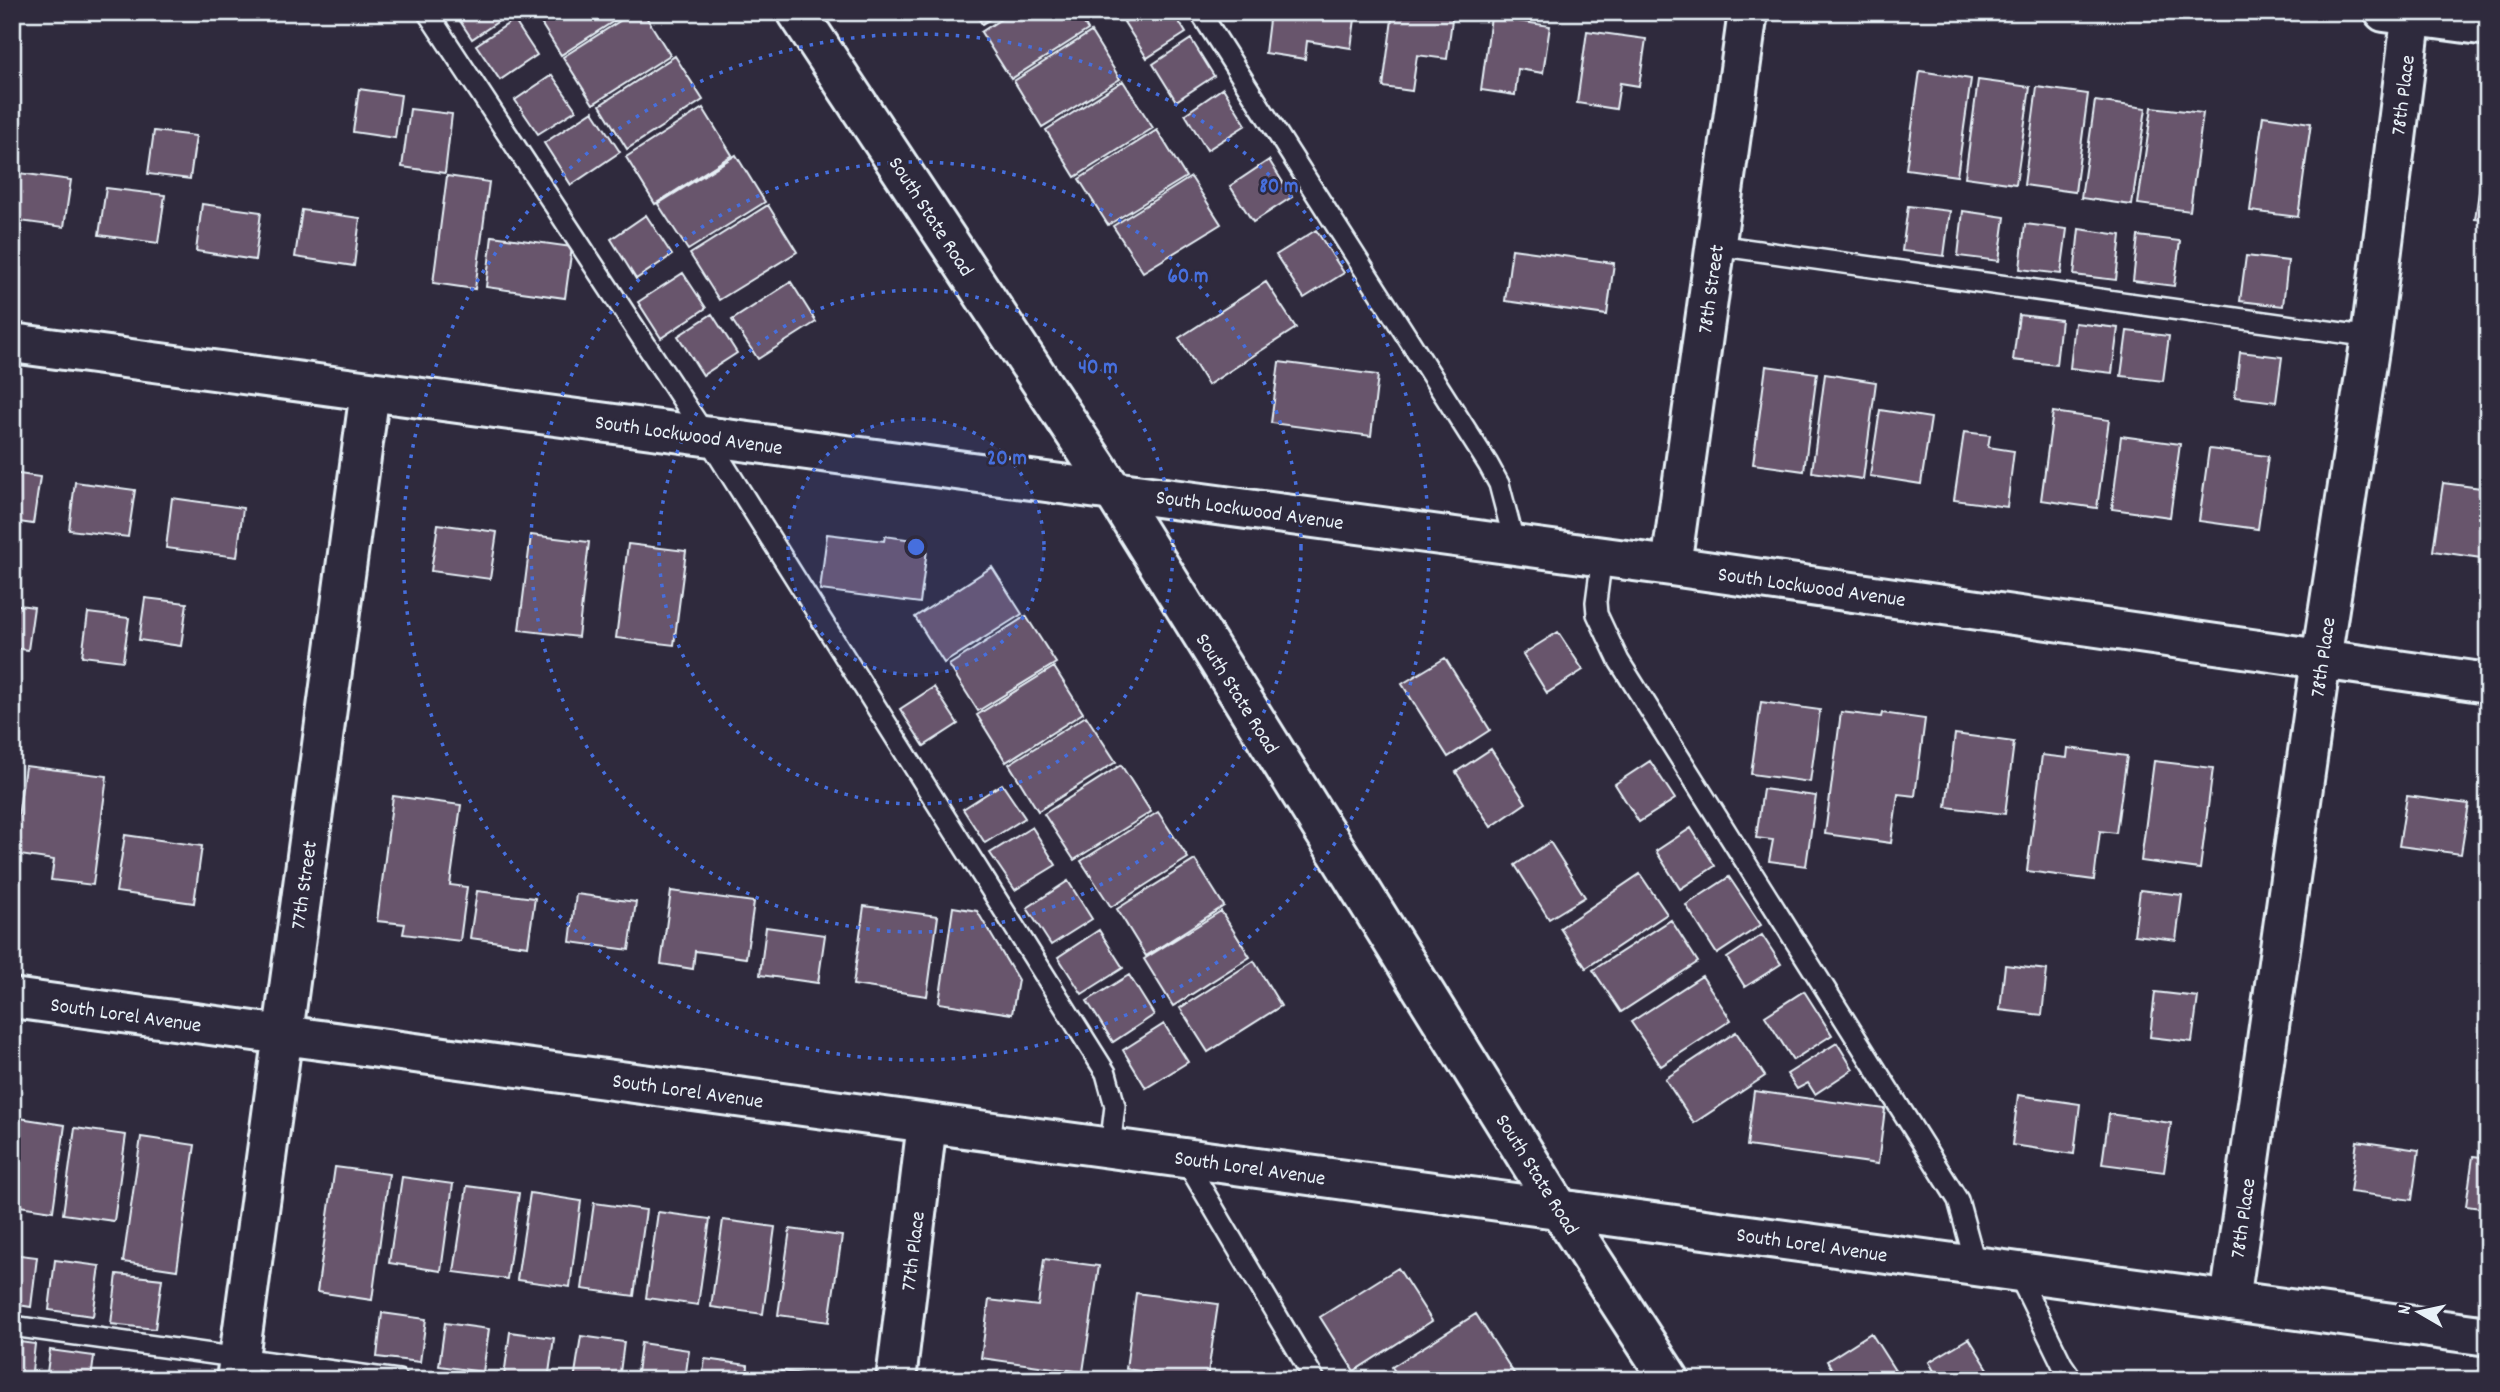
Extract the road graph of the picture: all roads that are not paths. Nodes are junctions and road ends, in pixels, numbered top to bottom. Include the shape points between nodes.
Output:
1 (427, 12) edge
2 (797, 12) edge
3 (1200, 12) edge
4 (1748, 12) edge
5 (2403, 13) edge
6 (2488, 26) edge
7 (1716, 245) junction
8 (2371, 337) junction
9 (12, 343) edge
10 (370, 391) junction
11 (706, 436) junction
12 (1113, 491) junction
13 (1515, 545) junction
14 (1602, 556) junction
15 (1671, 566) junction
16 (2320, 660) junction
17 (2488, 682) edge
18 (12, 998) edge
19 (283, 1035) junction
20 (927, 1123) junction
21 (1110, 1148) junction
22 (1184, 1158) junction
23 (1559, 1209) junction
24 (1976, 1266) junction
25 (2017, 1272) junction
26 (2230, 1301) junction
27 (12, 1326) edge
28 (2488, 1336) edge
29 (237, 1369) edge
30 (398, 1380) edge
31 (896, 1380) edge
32 (1315, 1380) edge
33 (1670, 1380) edge
34 (2073, 1380) edge

1 - 11 lane
2 - 12 street, South State Road
3 - 13 lane via 1488,464 1499,484
4 - 7 street, 78th Street
5 - 6 street
5 - 8 street, 78th Place
7 - 8 lane
7 - 15 street, 78th Street
8 - 16 street, 78th Place
9 - 10 street, South Lockwood Avenue
10 - 11 street, South Lockwood Avenue
10 - 19 street, 77th Street
11 - 12 street, South Lockwood Avenue
11 - 21 lane via 1106,1073 1115,1106
12 - 13 street, South Lockwood Avenue
12 - 23 street, South State Road
13 - 14 street, South Lockwood Avenue
14 - 15 street, South Lockwood Avenue
14 - 24 lane via 1595,602 1619,661 1958,1200
15 - 16 street, South Lockwood Avenue
16 - 17 street, South Lockwood Avenue
16 - 26 street, 78th Place
18 - 19 street, South Lorel Avenue
19 - 20 street, South Lorel Avenue
19 - 29 street, 77th Street
20 - 21 street, South Lorel Avenue
20 - 31 street, 77th Place
21 - 22 street, South Lorel Avenue
22 - 23 street, South Lorel Avenue
22 - 32 lane
23 - 24 street, South Lorel Avenue
23 - 33 street, South State Road
24 - 25 street, South Lorel Avenue
25 - 26 street, South Lorel Avenue
25 - 34 lane
26 - 28 street, South Lorel Avenue
27 - 29 lane
29 - 30 lane

